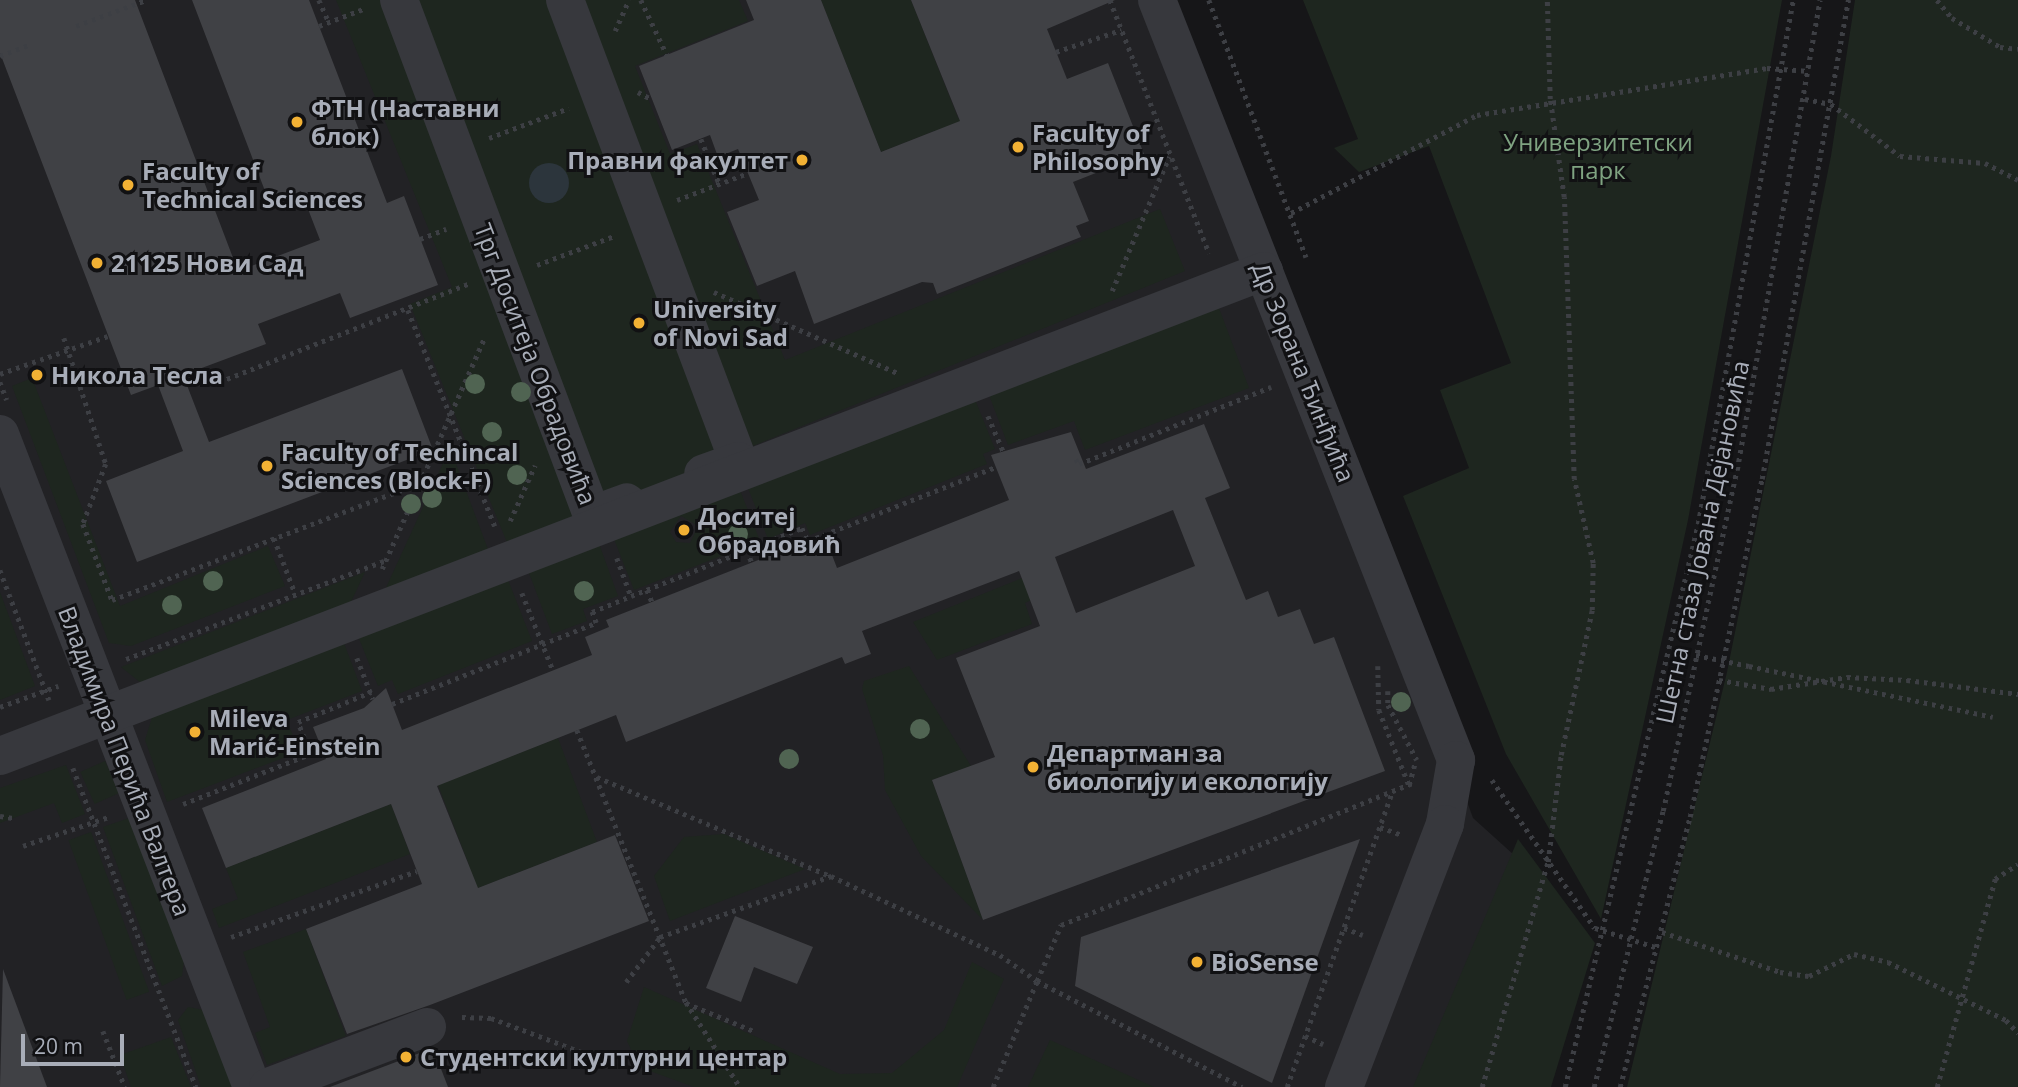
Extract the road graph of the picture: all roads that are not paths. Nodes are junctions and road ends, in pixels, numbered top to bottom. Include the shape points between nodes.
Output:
1 (565, 0) edge
2 (1157, 0) edge
3 (387, 2) edge
4 (1249, 277) junction
5 (5, 421) edge
6 (736, 468) junction
7 (602, 518) junction
8 (106, 716) junction
9 (0, 756) edge
10 (427, 1027) road end
11 (252, 1087) edge
12 (268, 1087) edge
13 (1344, 1087) edge

1 - 6 street
2 - 4 street, Др Зорана Ђинђића
3 - 7 street, Трг Доситеја Обрадовића via 455,151 592,515
4 - 6 street
4 - 13 street, Др Зорана Ђинђића via 1305,374 1451,745 1455,791
5 - 8 street, Владимира Перића Валтера
6 - 7 street
7 - 8 street
8 - 9 street
8 - 11 street, Владимира Перића Валтера
10 - 12 street

